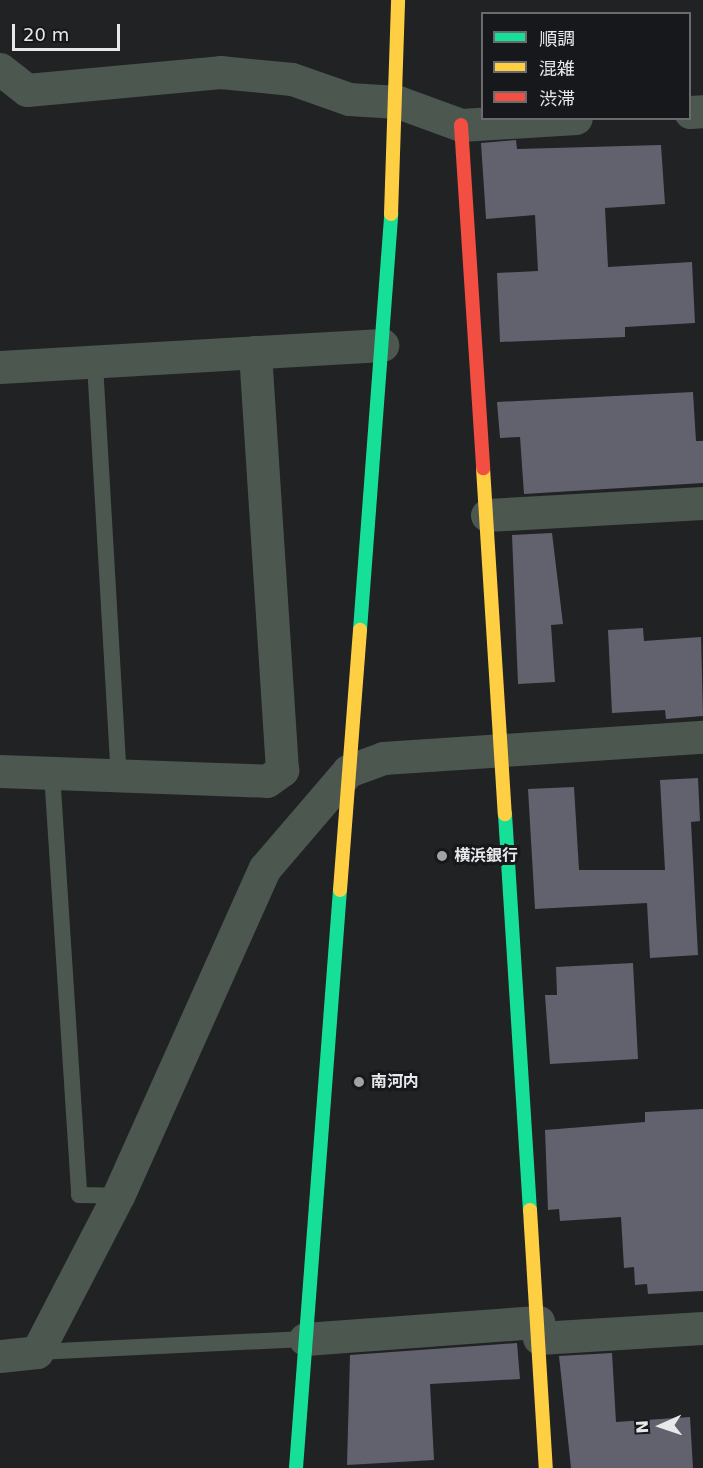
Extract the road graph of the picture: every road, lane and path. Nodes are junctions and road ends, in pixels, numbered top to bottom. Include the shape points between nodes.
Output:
1 (398, 0) edge
2 (0, 69) edge
3 (398, 102) junction
4 (543, 120) edge
5 (461, 125) junction
6 (382, 345) junction
7 (255, 352) junction
8 (95, 364) junction
9 (0, 367) edge
10 (703, 503) edge
11 (487, 516) junction
12 (703, 737) edge
13 (499, 750) junction
14 (0, 771) edge
15 (348, 771) junction
16 (52, 773) junction
17 (119, 776) junction
18 (118, 1196) junction
19 (703, 1328) edge
20 (538, 1330) junction
21 (305, 1339) junction
22 (37, 1352) junction
23 (0, 1356) edge
24 (296, 1468) edge
25 (546, 1468) edge

1 - 3 street
2 - 3 street via 27,90 220,72 291,78 349,99
3 - 5 street
3 - 6 street
4 - 5 street
5 - 11 street
6 - 7 street
6 - 15 street
7 - 8 street
7 - 17 street via 282,770 267,782
8 - 9 street
8 - 17 lane
10 - 11 street
11 - 13 street
12 - 13 street
13 - 15 street via 383,758
13 - 20 street
14 - 16 street
15 - 18 street via 265,868
15 - 21 street
16 - 17 street
16 - 18 lane via 79,1195
18 - 22 street
19 - 20 street
20 - 21 street
20 - 25 street
21 - 22 lane
21 - 24 street
22 - 23 street

